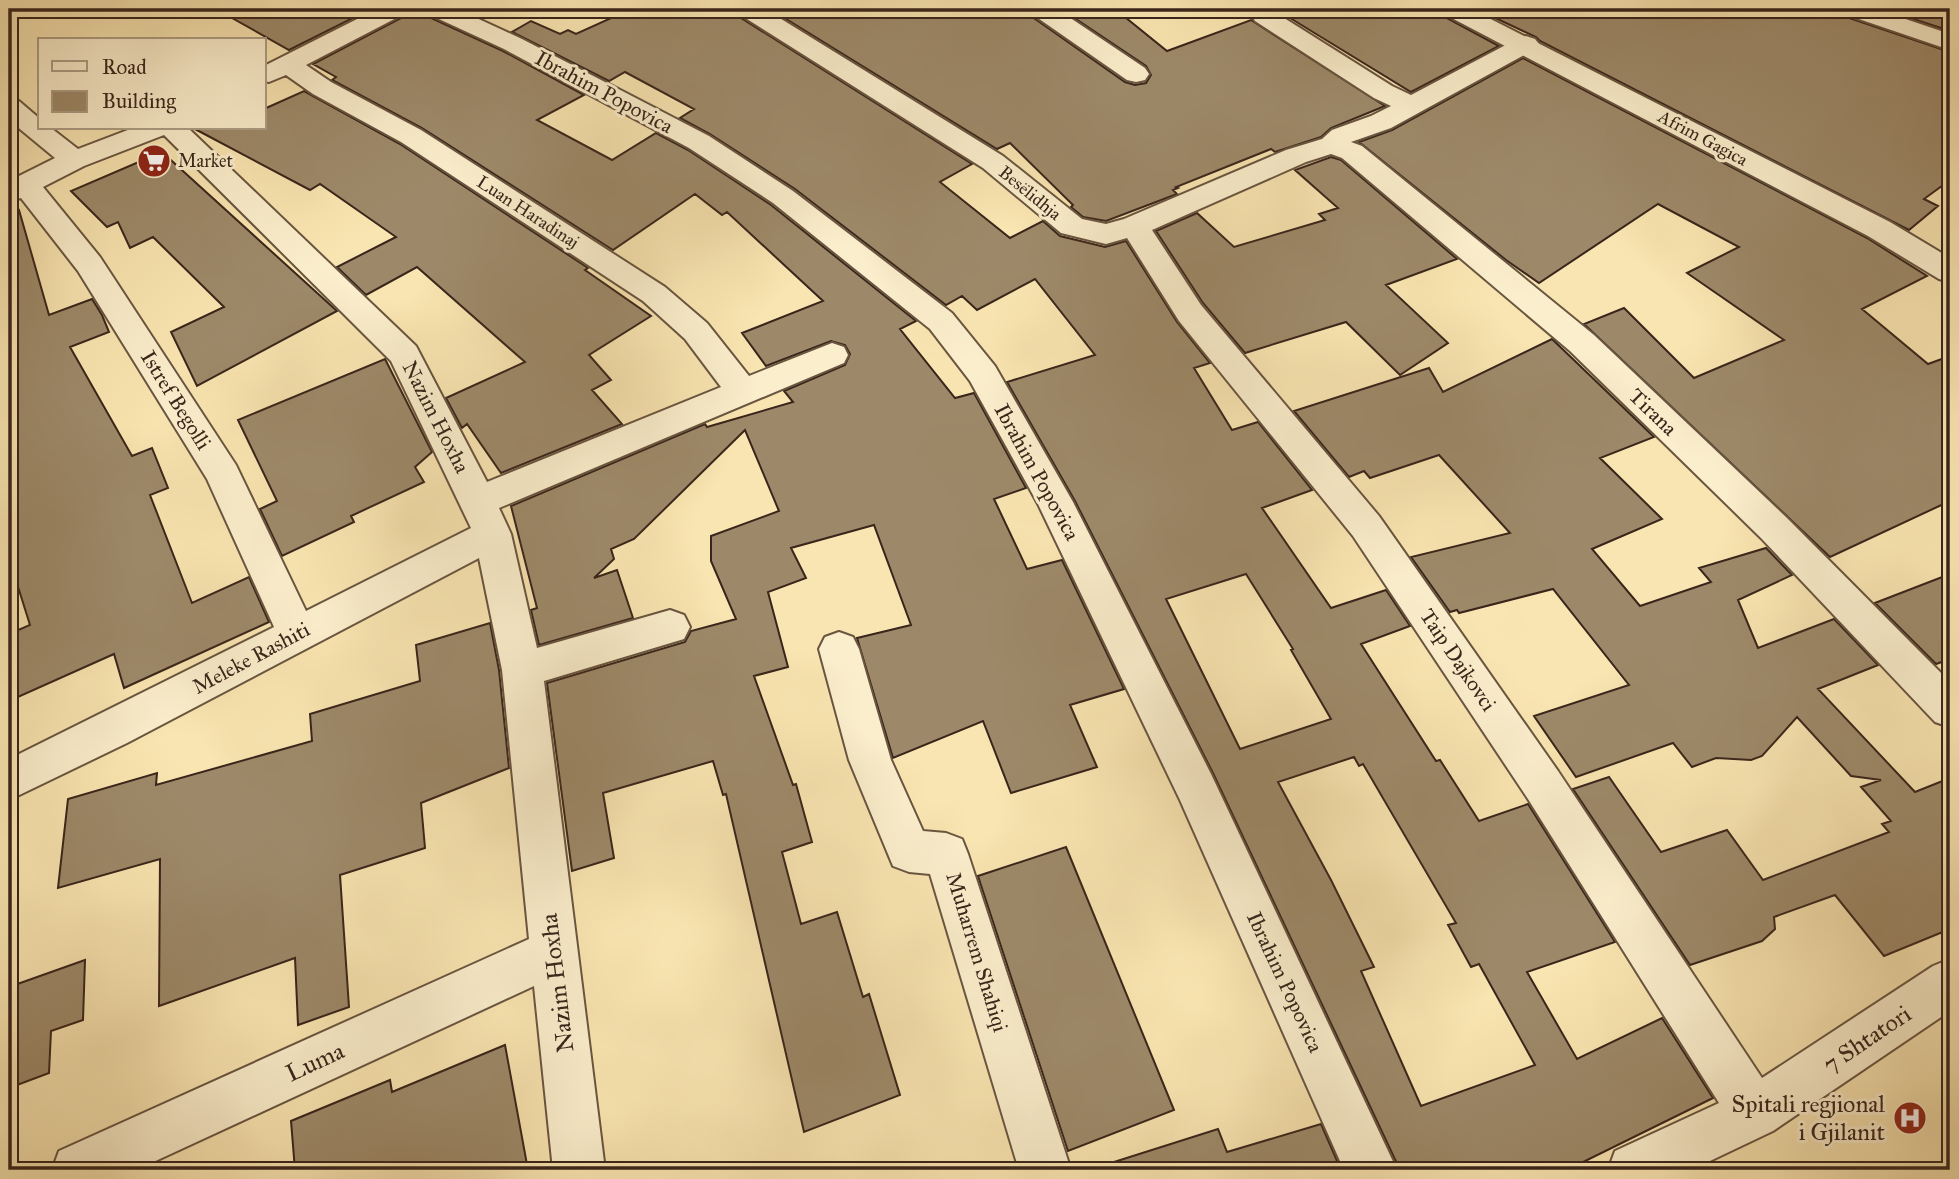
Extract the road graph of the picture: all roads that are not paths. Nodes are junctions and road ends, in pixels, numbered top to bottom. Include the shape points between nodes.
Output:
1 (437, 9) edge
2 (748, 9) edge
3 (1041, 9) edge
4 (1453, 9) edge
5 (1853, 9) edge
6 (390, 10) edge
7 (1264, 16) dead end
8 (1950, 41) edge
9 (1526, 44) junction
10 (276, 71) edge
11 (1136, 74) dead end
12 (1411, 105) junction
13 (9, 107) edge
14 (152, 130) edge
15 (174, 130) edge
16 (1332, 145) junction
17 (74, 160) junction
18 (17, 188) edge
19 (1135, 226) junction
20 (1950, 271) edge
21 (832, 355) dead end
22 (742, 390) junction
23 (485, 517) junction
24 (670, 627) dead end
25 (297, 634) junction
26 (839, 649) dead end
27 (522, 670) junction
28 (1950, 709) edge
29 (9, 780) edge
30 (553, 953) junction
31 (1950, 983) edge
32 (1755, 1114) junction
33 (78, 1170) edge
34 (579, 1170) edge
35 (1045, 1170) edge
36 (1371, 1170) edge
37 (1634, 1170) edge

1 - 36 street, Ibrahim Popovica via 699,142 783,197 942,321 983,374 1055,502 1196,788
2 - 19 street, Besëlidhja via 993,162 1072,226 1106,234
3 - 11 street
4 - 9 street, Afrim Gagica
5 - 8 street
6 - 10 street
7 - 12 street
9 - 12 street, Besëlidhja
9 - 20 street, Afrim Gagica via 1879,229
10 - 22 street, Luan Haradinaj via 322,88 411,136 654,294 696,331
12 - 16 street, Besëlidhja via 1342,136
13 - 17 street
14 - 17 street
15 - 23 street, Nazim Hoxha via 404,354
16 - 19 street, Besëlidhja via 1296,156
16 - 28 street, Tirana via 1352,152 1582,344 1774,528
17 - 18 street
18 - 25 street, Istref Begolli via 89,264 223,475
19 - 32 street, Taip Dajkovci via 1190,313 1366,526 1544,785
21 - 22 street
22 - 23 street
23 - 25 street, Meleke Rashiti
23 - 27 street, Nazim Hoxha
24 - 27 street
25 - 29 street, Meleke Rashiti
26 - 35 street, Muharrem Shahiqi via 870,760 909,851 946,854
27 - 30 street, Nazim Hoxha
30 - 33 street, Luma
30 - 34 street, Nazim Hoxha
31 - 32 street, 7 Shtatori
32 - 37 street, 7 Shtatori

